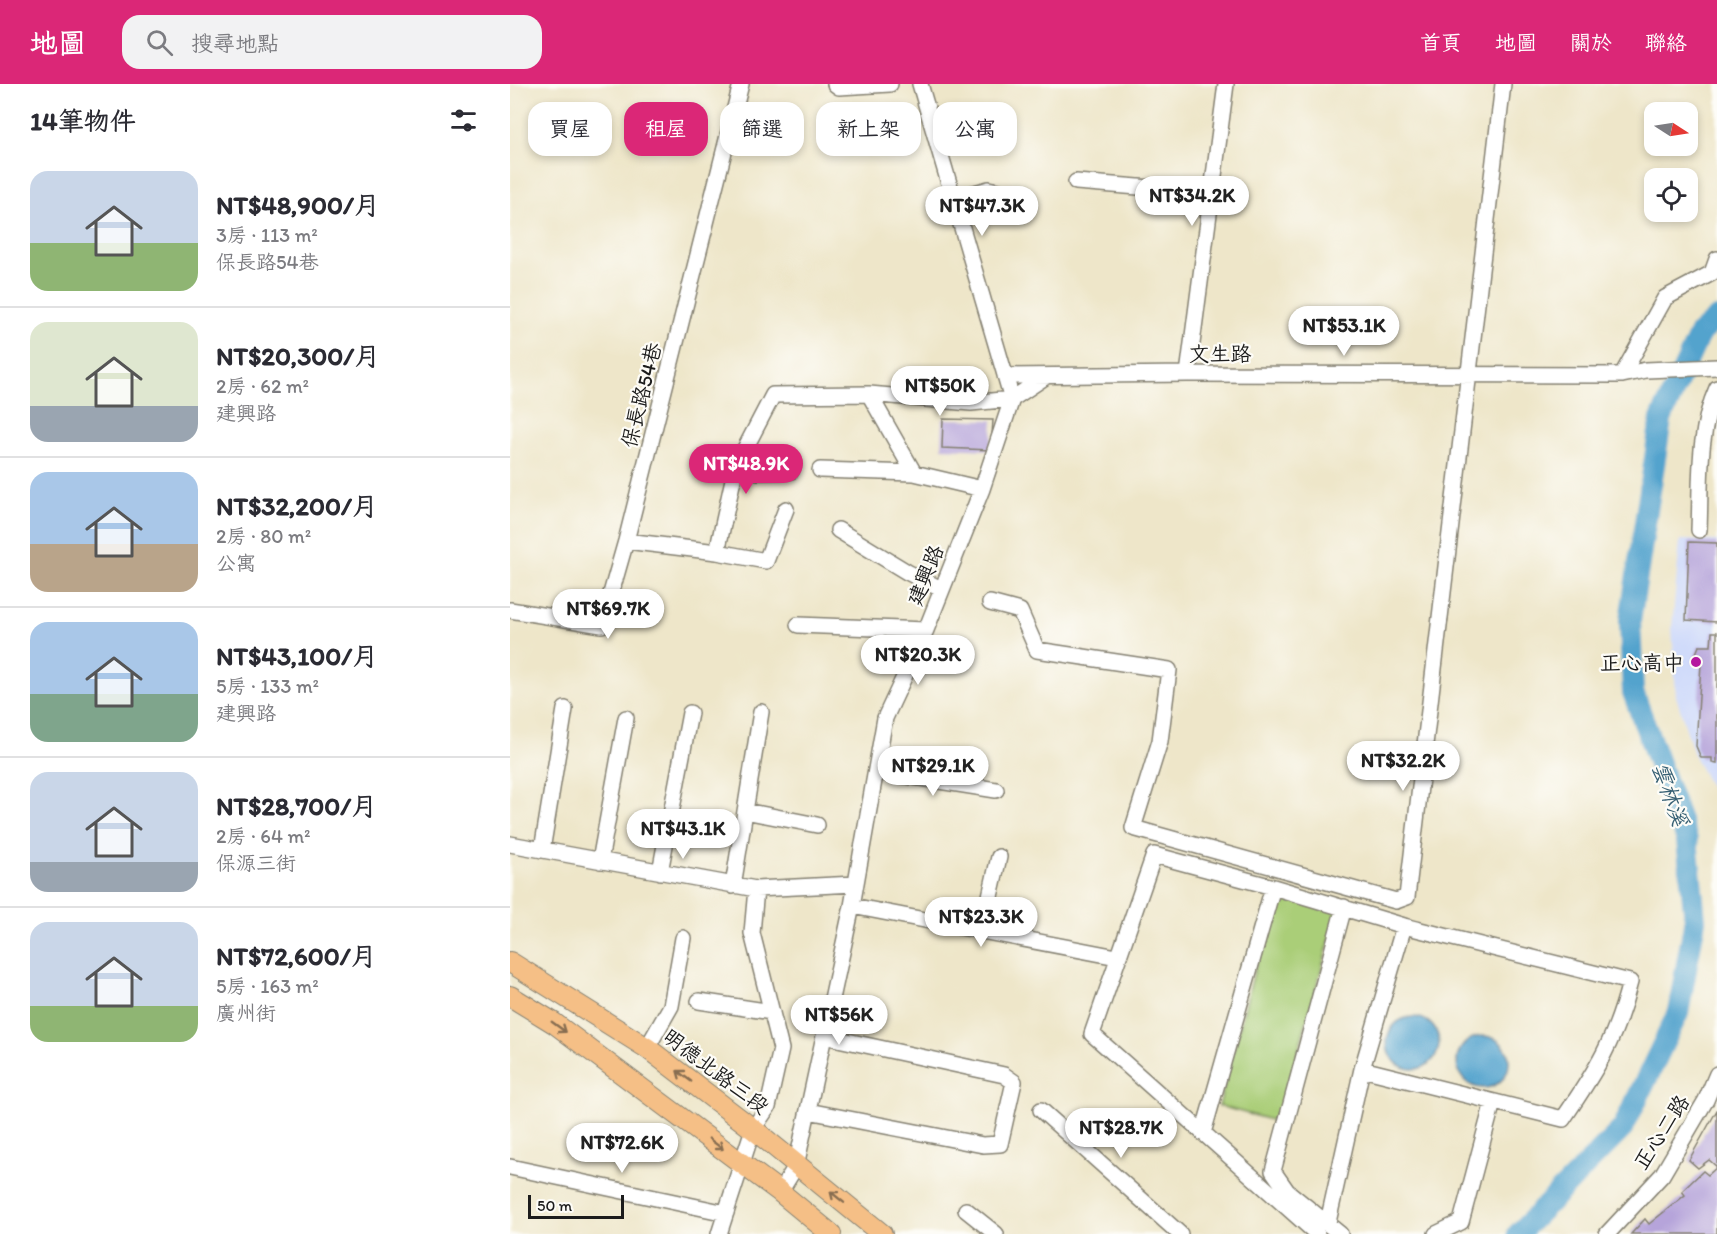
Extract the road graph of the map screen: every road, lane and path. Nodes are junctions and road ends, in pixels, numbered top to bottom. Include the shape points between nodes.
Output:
1 (741, 84) edge
2 (835, 84) edge
3 (890, 84) edge
4 (920, 84) edge
5 (1226, 84) edge
6 (1503, 84) edge
7 (867, 85) edge
8 (1076, 182) dead end
9 (1213, 193) junction
10 (1022, 197) dead end
11 (953, 199) junction
12 (1717, 259) edge
13 (1717, 367) edge
14 (1188, 374) junction
15 (1469, 374) junction
16 (1622, 375) junction
17 (1005, 376) junction
18 (1045, 377) junction
19 (1717, 388) edge
20 (869, 394) junction
21 (1012, 399) junction
22 (736, 466) junction
23 (820, 470) dead end
24 (791, 471) dead end
25 (914, 473) junction
26 (982, 489) junction
27 (786, 509) dead end
28 (838, 530) dead end
29 (1699, 530) dead end
30 (626, 541) junction
31 (717, 552) junction
32 (942, 589) junction
33 (990, 603) dead end
34 (510, 610) edge
35 (798, 625) dead end
36 (926, 630) junction
37 (565, 709) dead end
38 (761, 712) dead end
39 (690, 713) dead end
40 (626, 718) dead end
41 (876, 771) junction
42 (996, 790) dead end
43 (745, 811) junction
44 (817, 825) dead end
45 (510, 844) edge
46 (542, 850) junction
47 (999, 857) dead end
48 (600, 861) junction
49 (660, 872) junction
50 (855, 884) junction
51 (733, 886) junction
52 (1273, 888) junction
53 (756, 889) junction
54 (852, 906) junction
55 (1344, 907) junction
56 (1404, 926) junction
57 (982, 931) junction
58 (683, 938) dead end
59 (1118, 957) junction
60 (510, 962) edge
61 (510, 996) edge
62 (699, 1001) dead end
63 (772, 1012) junction
64 (824, 1036) junction
65 (647, 1048) junction
66 (1362, 1069) junction
67 (1717, 1074) edge
68 (1493, 1102) junction
69 (1041, 1110) dead end
70 (808, 1111) junction
71 (753, 1129) junction
72 (1203, 1133) junction
73 (743, 1164) junction
74 (796, 1166) junction
75 (510, 1167) edge
76 (780, 1192) junction
77 (966, 1210) dead end
78 (726, 1213) junction
79 (1328, 1222) junction
80 (720, 1234) edge
81 (831, 1234) edge
82 (882, 1234) edge
83 (996, 1234) edge
84 (1180, 1234) edge
85 (1317, 1234) edge
86 (1340, 1234) edge
87 (1436, 1234) edge
88 (1607, 1234) edge

1 - 30 street, 保長路54巷
2 - 7 street
3 - 7 street
4 - 11 street
5 - 9 street
6 - 15 street
8 - 9 street
9 - 14 street
10 - 11 street via 989,189
11 - 17 street
12 - 16 street via 1712,273 1665,298
13 - 16 street, 文生路
14 - 15 street, 文生路
14 - 18 street, 文生路
15 - 16 street, 文生路
15 - 33 street via 1407,897 1396,901 1132,828 1160,741 1169,670 1037,650 1020,611
17 - 18 street, 文生路
17 - 21 street
18 - 21 street
19 - 29 street via 1707,408 1702,439
20 - 21 street via 971,403
20 - 22 street via 773,395
20 - 25 street
21 - 26 street, 建興路
22 - 24 street via 759,472
22 - 31 street
23 - 25 street
25 - 26 street
26 - 32 street, 建興路
27 - 31 street via 766,561
28 - 32 street
30 - 31 street
30 - 34 street, 保長路54巷 via 602,625
32 - 36 street, 建興路
35 - 36 street
36 - 41 street, 建興路 via 885,718
37 - 46 street
38 - 43 street
39 - 49 street
40 - 48 street
41 - 42 street
41 - 50 street, 建興路
43 - 44 street
43 - 51 street
45 - 46 street
46 - 48 street
47 - 57 street
48 - 49 street
49 - 51 street
50 - 53 street
50 - 54 street, 建興路
51 - 53 street
52 - 55 street
52 - 59 street via 1154,855
52 - 72 street
53 - 63 street via 752,933
54 - 57 street
54 - 64 street, 建興路
55 - 56 street
55 - 79 street via 1273,1170 1287,1191
56 - 66 street
56 - 68 street via 1630,982 1619,1024 1600,1065 1563,1119
57 - 59 street
58 - 65 street via 671,1006
59 - 72 street via 1092,1034
60 - 65 main road, 明德北路三段
61 -> 73 main road via 554,1023
62 - 63 street
63 - 71 street via 781,1049 768,1107
64 - 70 street, 建興路
64 - 70 street via 1004,1075 1014,1082 999,1143 983,1145
71 -> 65 main road, 明德北路三段
66 - 68 street
66 - 79 street
67 - 88 street, 正心二路 via 1706,1101 1662,1175
68 - 87 street via 1461,1222
69 - 84 street
70 - 74 street, 建興路
71 - 73 street
71 - 74 main road, 明德北路三段
72 - 85 street
73 - 76 main road
73 - 78 street
74 - 76 street, 建興路
82 -> 74 main road, 明德北路三段
75 - 78 street
76 - 81 main road
77 - 83 street
78 - 80 street
79 - 86 street

